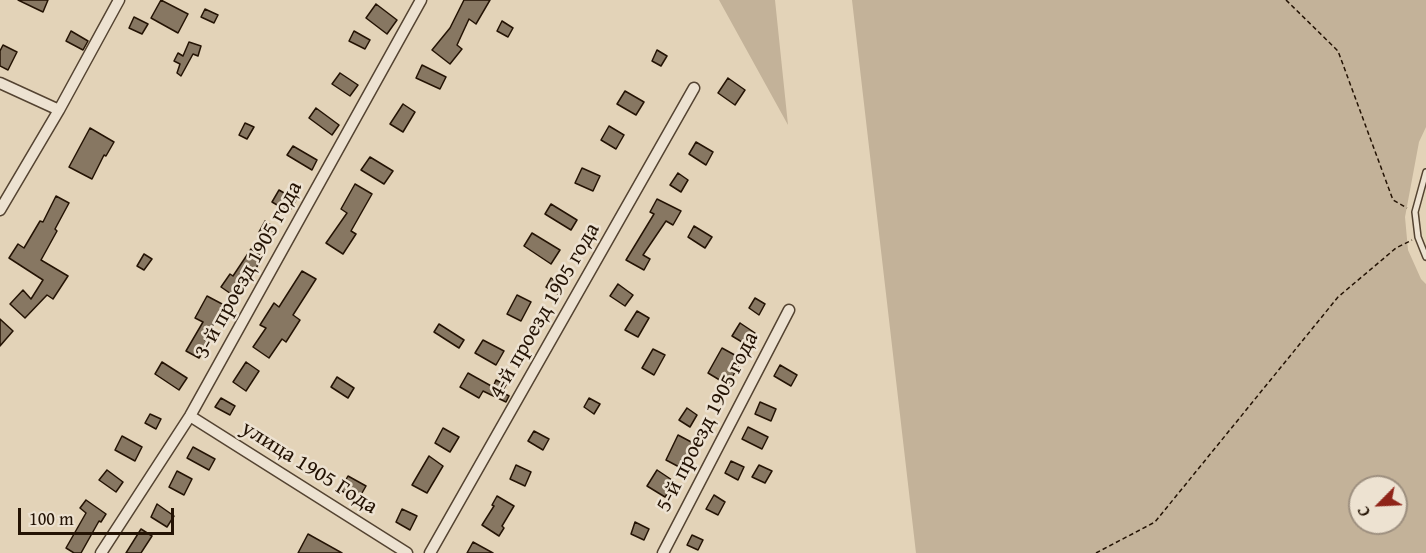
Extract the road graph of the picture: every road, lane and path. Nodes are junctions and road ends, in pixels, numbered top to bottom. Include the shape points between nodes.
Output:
1 (119, 0) edge
2 (421, 0) edge
3 (1286, 0) edge
4 (0, 83) edge
5 (694, 88) dead end
6 (59, 110) junction
7 (1426, 172) edge
8 (0, 210) edge
9 (1415, 212) junction
10 (1418, 237) junction
11 (1426, 256) edge
12 (789, 310) dead end
13 (190, 416) junction
14 (101, 553) edge
15 (406, 553) edge
16 (430, 553) edge
17 (663, 553) edge
18 (1096, 553) edge

1 - 6 street
2 - 13 street, 3-й проезд 1905 года
3 - 9 path via 1338,51 1393,200
4 - 6 street
5 - 16 street, 4-й проезд 1905 года
6 - 8 street
7 - 9 lane
9 - 10 lane
10 - 11 lane
10 - 18 path via 1396,248 1338,297 1155,522
12 - 17 street, 5-й проезд 1905 года
13 - 14 street, 3-й проезд 1905 года
13 - 15 street, улица 1905 Года

